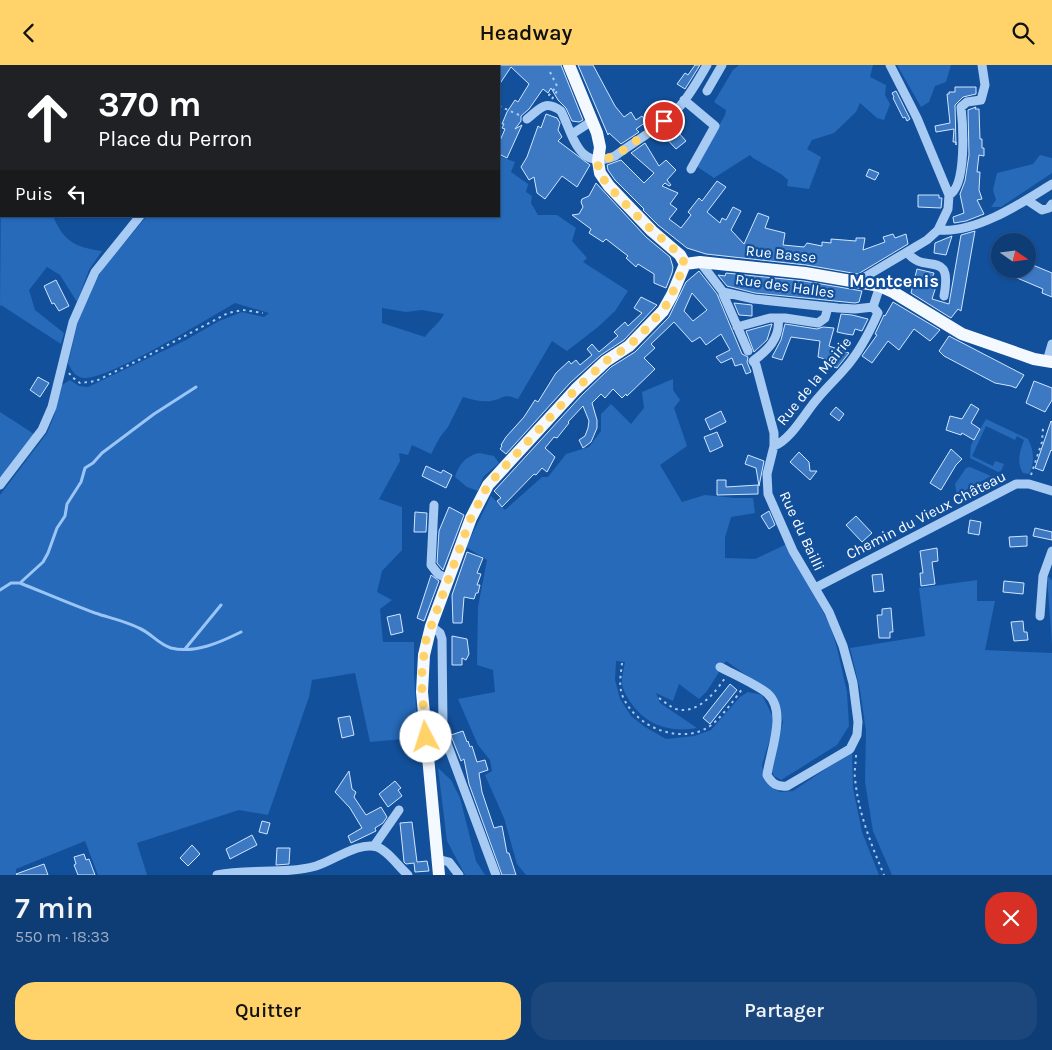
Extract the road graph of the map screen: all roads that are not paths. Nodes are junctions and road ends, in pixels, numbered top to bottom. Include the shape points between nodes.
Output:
1 (569, 65) edge
2 (707, 65) edge
3 (722, 65) edge
4 (890, 65) edge
5 (982, 65) edge
6 (707, 91) dead end
7 (684, 100) junction
8 (589, 115) junction
9 (527, 119) road end
10 (572, 134) junction
11 (599, 167) junction
12 (691, 169) dead end
13 (1052, 184) edge
14 (949, 195) junction
15 (1027, 200) junction
16 (1052, 204) edge
17 (139, 217) edge
18 (938, 231) junction
19 (907, 252) junction
20 (700, 262) junction
21 (685, 264) junction
22 (858, 281) junction
23 (880, 286) junction
24 (723, 292) junction
25 (944, 296) dead end
26 (828, 307) junction
27 (873, 307) junction
28 (778, 318) junction
29 (737, 327) junction
30 (1052, 344) edge
31 (748, 351) dead end
32 (1049, 361) edge
33 (774, 446) junction
34 (0, 485) edge
35 (1052, 491) edge
36 (434, 505) dead end
37 (1052, 551) edge
38 (448, 579) junction
39 (815, 588) junction
40 (1040, 616) dead end
41 (431, 626) junction
42 (720, 667) dead end
43 (399, 810) dead end
44 (374, 846) junction
45 (437, 859) junction
46 (217, 875) edge
47 (408, 875) edge
48 (439, 875) edge
49 (459, 875) edge
50 (496, 875) edge

1 - 8 main road
2 - 7 street
3 - 6 street
4 - 14 street via 917,118
5 - 14 street via 985,85 981,100 967,102 962,107 961,165 954,191
7 - 11 street via 664,121
7 - 12 street via 715,126
8 - 10 street
8 - 11 main road via 600,147
9 - 10 street via 541,107 556,107
10 - 11 street via 580,151
11 - 21 main road via 609,186 652,231 672,246
13 - 15 street
14 - 18 street via 948,209
15 - 16 street via 1042,210
15 - 18 street via 958,230
17 - 34 street via 95,272 73,322 52,407 42,431
18 - 19 street
19 - 22 street
19 - 25 street via 918,261 944,269 947,278
20 - 21 main road, Rue Basse
20 - 22 main road, Rue Basse
20 - 24 street
21 - 38 main road via 663,311 629,346 606,361 576,389 488,485 471,518
22 - 23 main road, Rue Basse
23 - 27 street
23 - 32 main road, Rue Basse via 972,339
24 - 26 street, Rue des Halles
24 - 29 street
26 - 27 street, Rue des Halles
26 - 28 street via 825,318 818,323
27 - 33 street, Rue de la Mairie via 878,313 872,328 847,366 783,442
28 - 29 street
28 - 33 street, Rue du Bailli via 774,342 753,361 772,420
29 - 31 street
30 - 32 street
33 - 39 street, Rue du Bailli via 767,474 768,493 793,551
35 - 39 street, Chemin du Vieux Château via 1016,484
36 - 38 street via 431,565
37 - 40 street via 1043,576
38 - 41 main road
39 - 42 street, Rue du Bailli via 843,646 853,683 858,722 857,735 850,749 787,786 778,787 768,775 778,721 776,704 768,693
41 - 45 main road via 424,655 422,692
41 - 50 street via 442,639 445,738
43 - 44 street
44 - 46 street via 359,847 312,867
44 - 47 street
45 - 48 main road
45 - 49 street via 449,862

